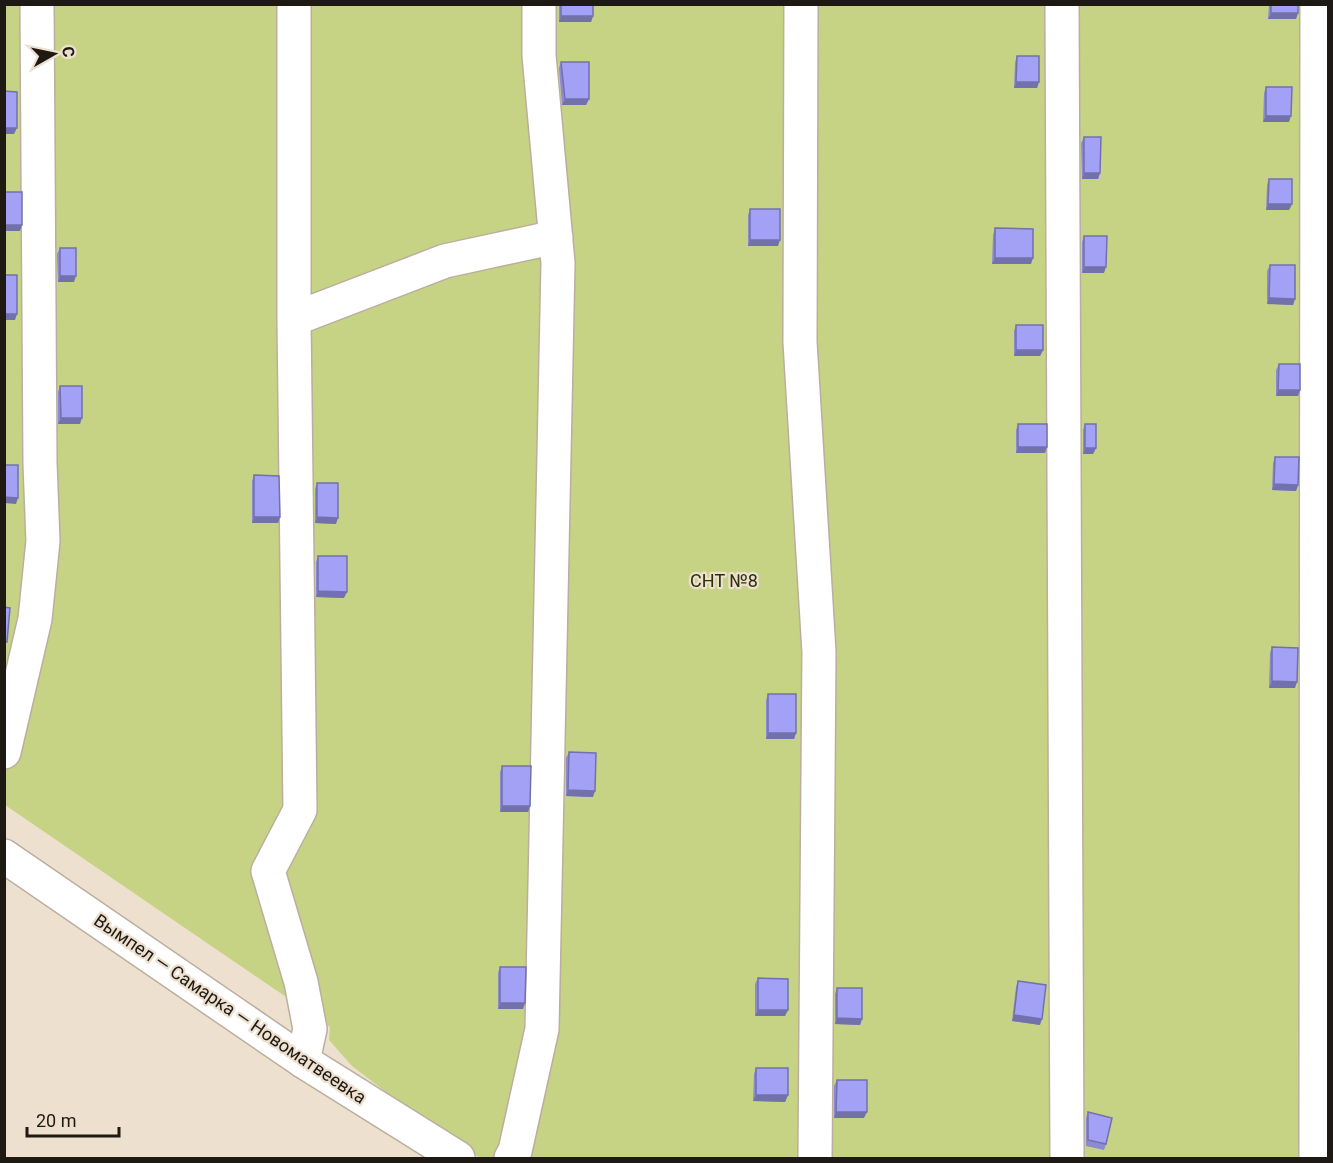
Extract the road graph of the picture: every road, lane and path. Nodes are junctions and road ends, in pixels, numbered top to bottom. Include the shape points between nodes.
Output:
1 (37, 4) edge
2 (294, 4) edge
3 (539, 4) edge
4 (801, 4) edge
5 (1062, 4) edge
6 (1317, 4) edge
7 (556, 237) junction
8 (294, 319) junction
9 (4, 752) edge
10 (4, 856) edge
11 (303, 1061) junction
12 (458, 1158) edge
13 (511, 1158) edge
14 (815, 1158) edge
15 (1067, 1158) edge
16 (1316, 1158) edge

1 - 9 street via 43,541 34,619
2 - 8 street
3 - 7 street via 539,55
4 - 14 street via 800,342 819,652
5 - 15 street
6 - 16 street
7 - 8 street via 445,261
7 - 13 street via 542,1029
8 - 11 street via 300,810 268,871 301,982 310,1029
10 - 11 street, Вымпел — Самарка — Новоматвеевка
11 - 12 street, Вымпел — Самарка — Новоматвеевка

